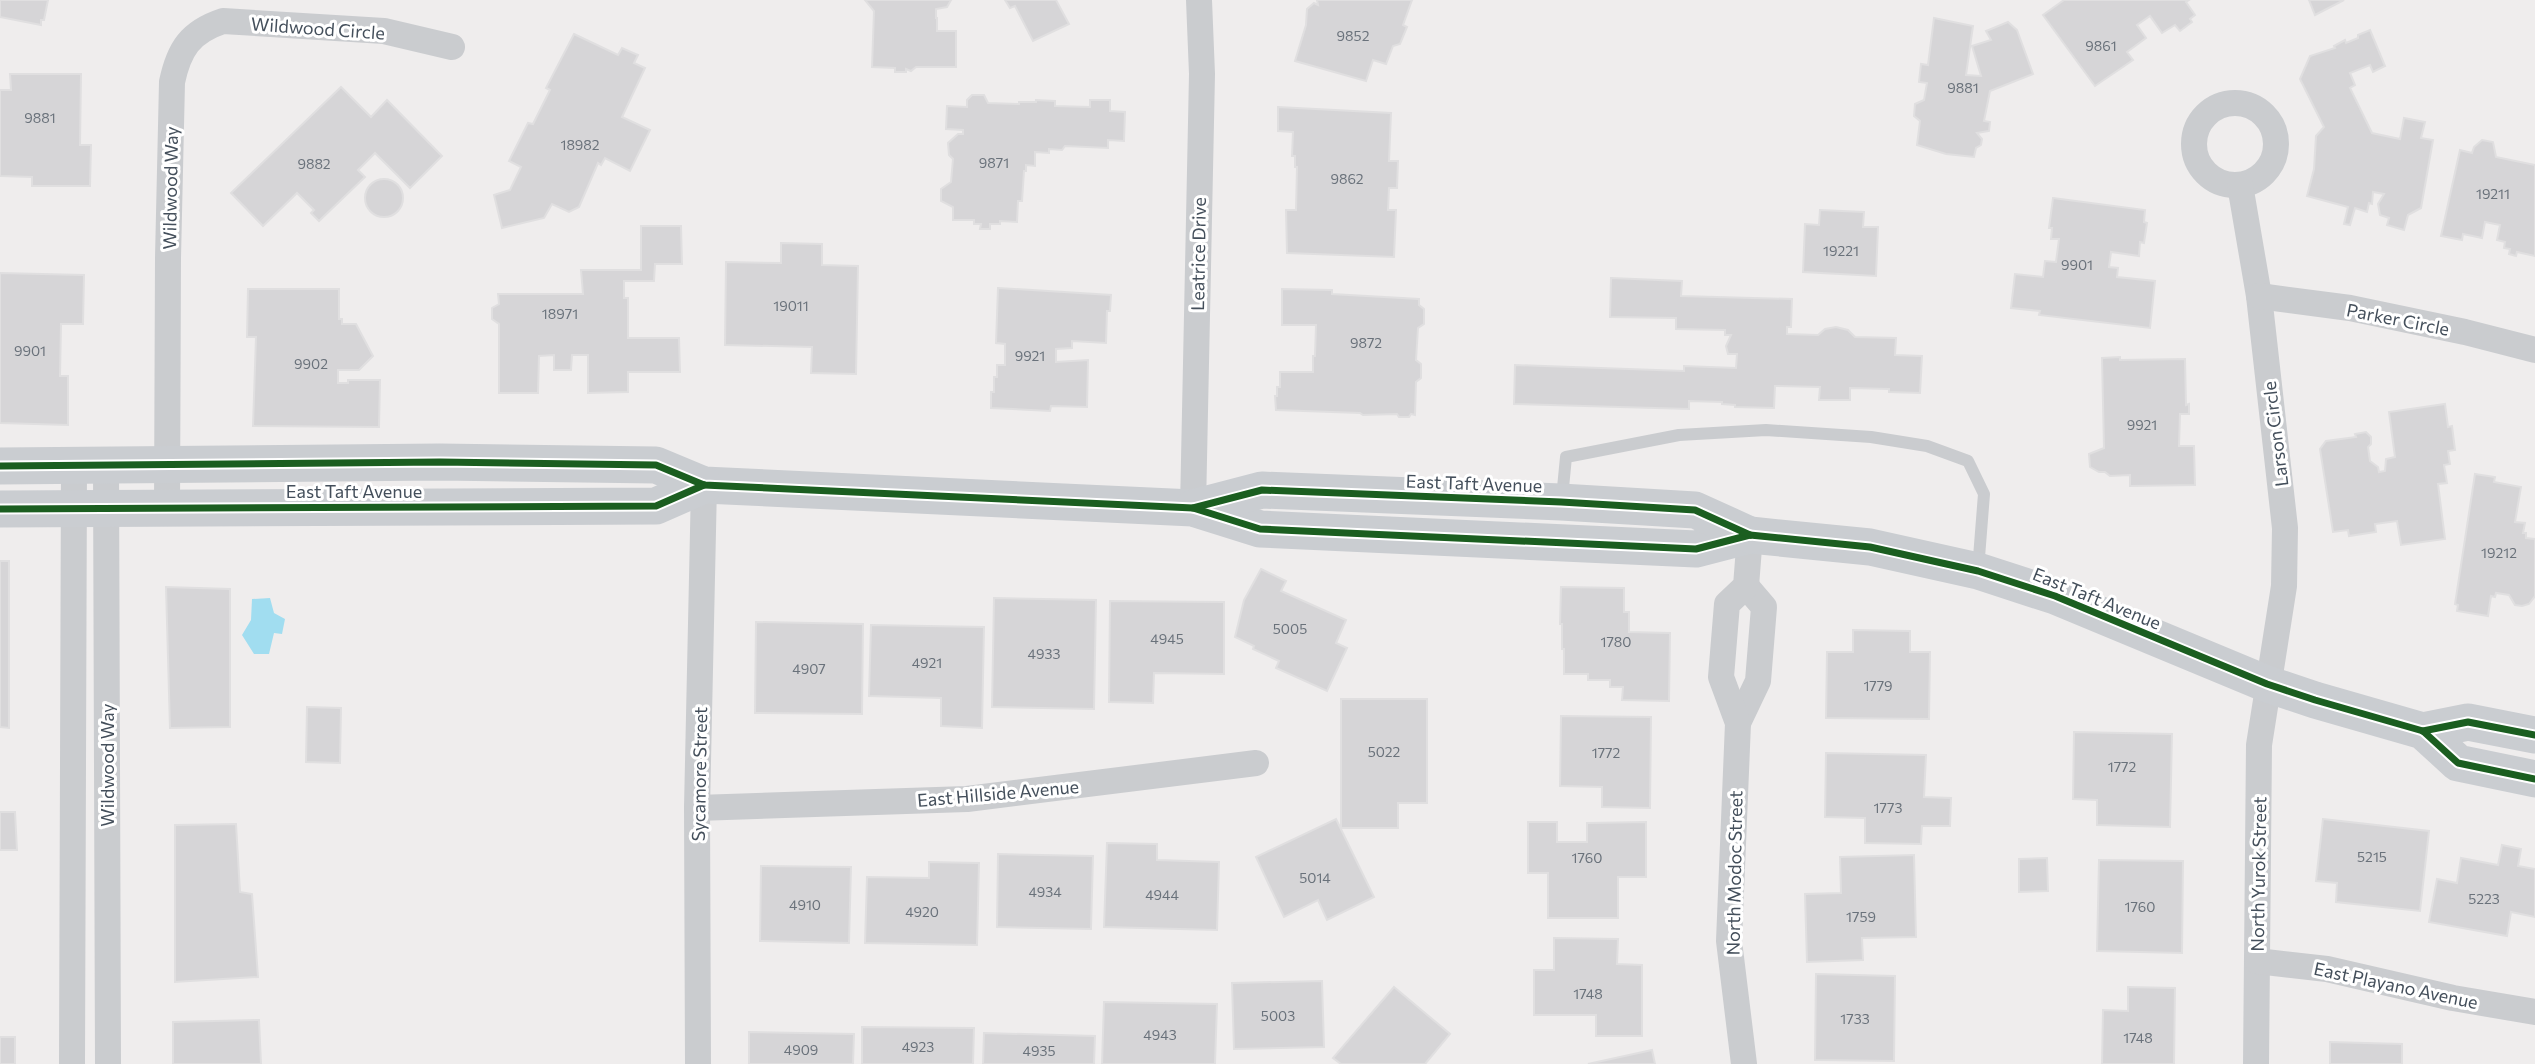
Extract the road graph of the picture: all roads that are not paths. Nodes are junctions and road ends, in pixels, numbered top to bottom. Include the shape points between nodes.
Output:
1 (1199, 0) edge
2 (188, 41) joint
3 (452, 47) dead end
4 (2240, 185) dead end
5 (2259, 296) junction
6 (2535, 350) edge
7 (90, 465) junction
8 (168, 465) junction
9 (0, 466) edge
10 (704, 485) junction
11 (1561, 502) junction
12 (90, 508) junction
13 (167, 508) junction
14 (0, 509) edge
15 (1193, 509) junction
16 (1750, 535) junction
17 (1978, 571) junction
18 (1746, 586) junction
19 (2267, 684) junction
20 (1738, 723) junction
21 (2423, 731) junction
22 (2535, 735) edge
23 (1256, 763) dead end
24 (2535, 779) edge
25 (73, 789) junction
26 (107, 790) junction
27 (697, 808) junction
28 (2257, 961) junction
29 (2535, 1012) edge
30 (72, 1064) edge
31 (108, 1064) edge
32 (698, 1064) edge
33 (1744, 1064) edge
34 (2256, 1064) edge

1 - 15 street, Leatrice Drive via 1202,74
2 - 3 street, Wildwood Circle via 222,21 384,31
2 - 8 street, Wildwood Way via 172,82
4 - 5 street, Larson Circle
5 - 6 street, Parker Circle via 2350,308
5 - 19 street, Larson Circle via 2285,528 2284,586
7 - 8 street, East Taft Avenue
7 - 9 street, East Taft Avenue
7 - 12 street, Wildwood Way
8 - 10 street, East Taft Avenue via 656,465
8 - 13 street, Wildwood Way
10 - 13 street, East Taft Avenue via 656,506
10 - 15 street, East Taft Avenue
10 - 27 street, Sycamore Street
11 - 15 street, East Taft Avenue via 1262,491
11 - 16 street, East Taft Avenue via 1695,510
11 - 17 lane via 1566,457 1679,435 1766,430 1927,446 1968,461 1984,494
12 - 13 street, East Taft Avenue
12 - 14 street, East Taft Avenue
12 - 25 street, Wildwood Way
12 - 26 street, Wildwood Way
15 - 16 street, East Taft Avenue via 1273,530 1696,549
16 - 17 street, East Taft Avenue via 1870,547
16 - 18 street
17 - 19 street, East Taft Avenue via 2055,596
18 - 20 street, North Modoc Street via 1764,607 1758,681
18 - 20 street, North Modoc Street via 1727,604 1721,677
19 - 21 street, East Taft Avenue
19 - 28 street, North Yurok Street via 2259,745
20 - 33 street, North Modoc Street via 1729,941
21 - 22 street, East Taft Avenue via 2468,722
21 - 24 street, East Taft Avenue via 2458,763
23 - 27 street, East Hillside Avenue via 967,799
25 - 26 street
25 - 30 street, Wildwood Way
26 - 31 street, Wildwood Way
27 - 32 street, Sycamore Street
28 - 29 street, East Playano Avenue via 2327,969
28 - 34 street, North Yurok Street

